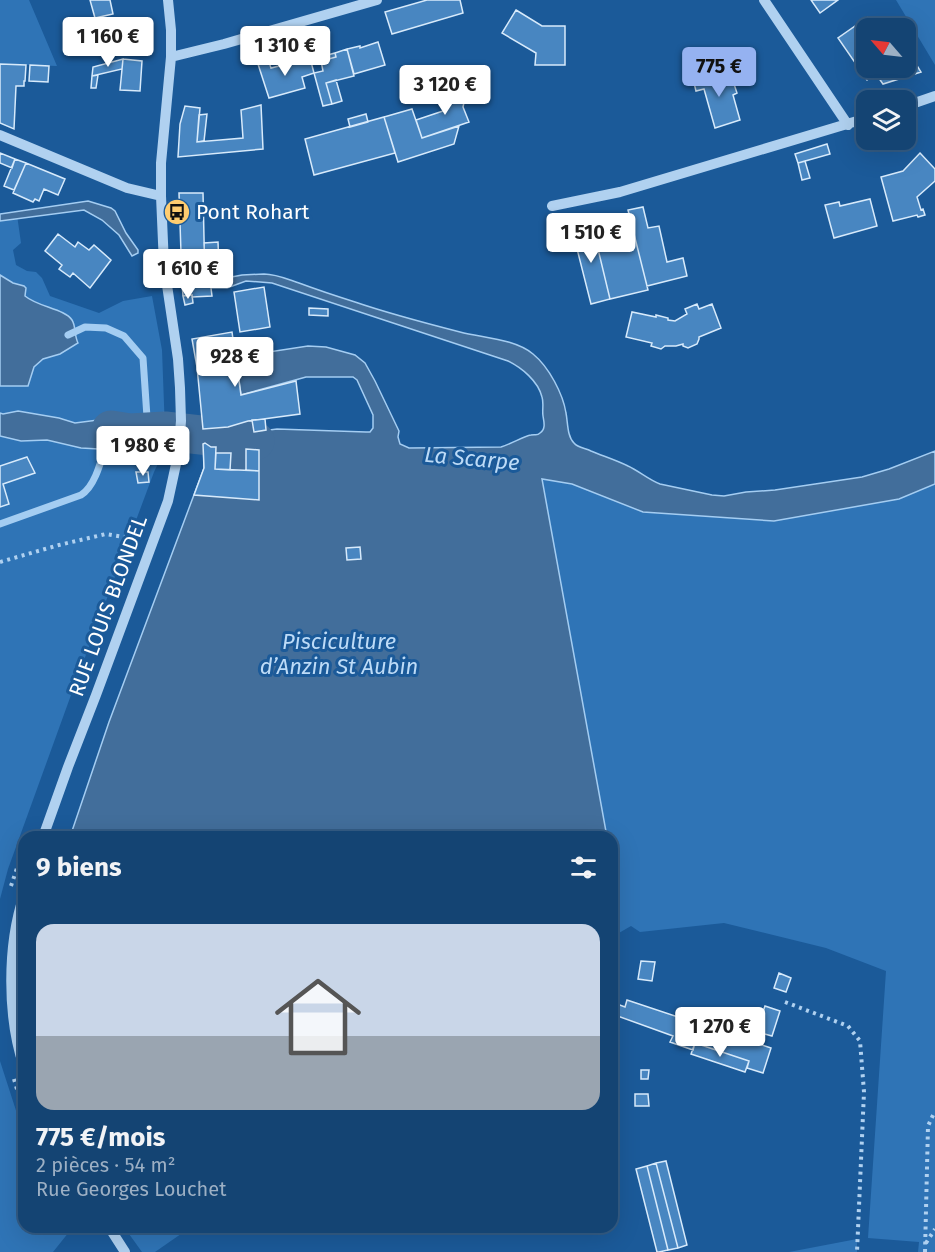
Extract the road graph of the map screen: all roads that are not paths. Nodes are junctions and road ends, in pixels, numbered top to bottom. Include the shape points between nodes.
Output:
1 (168, 0) edge
2 (378, 0) edge
3 (764, 0) edge
4 (171, 57) junction
5 (935, 96) edge
6 (916, 103) edge
7 (856, 121) edge
8 (848, 124) junction
9 (0, 135) edge
10 (161, 196) junction
11 (552, 206) dead end
12 (45, 831) edge
13 (18, 920) edge
14 (18, 1041) edge
15 (113, 1233) edge
16 (125, 1252) edge

1 - 4 street, RUE LOUIS BLONDEL
2 - 4 street
3 - 8 street
4 - 10 street, RUE LOUIS BLONDEL
5 - 6 street
7 - 8 street
8 - 11 street via 620,192
9 - 10 street via 127,188
10 - 12 street, RUE LOUIS BLONDEL via 164,266 178,359 178,455 168,501
13 - 14 street via 11,969
15 - 16 street

